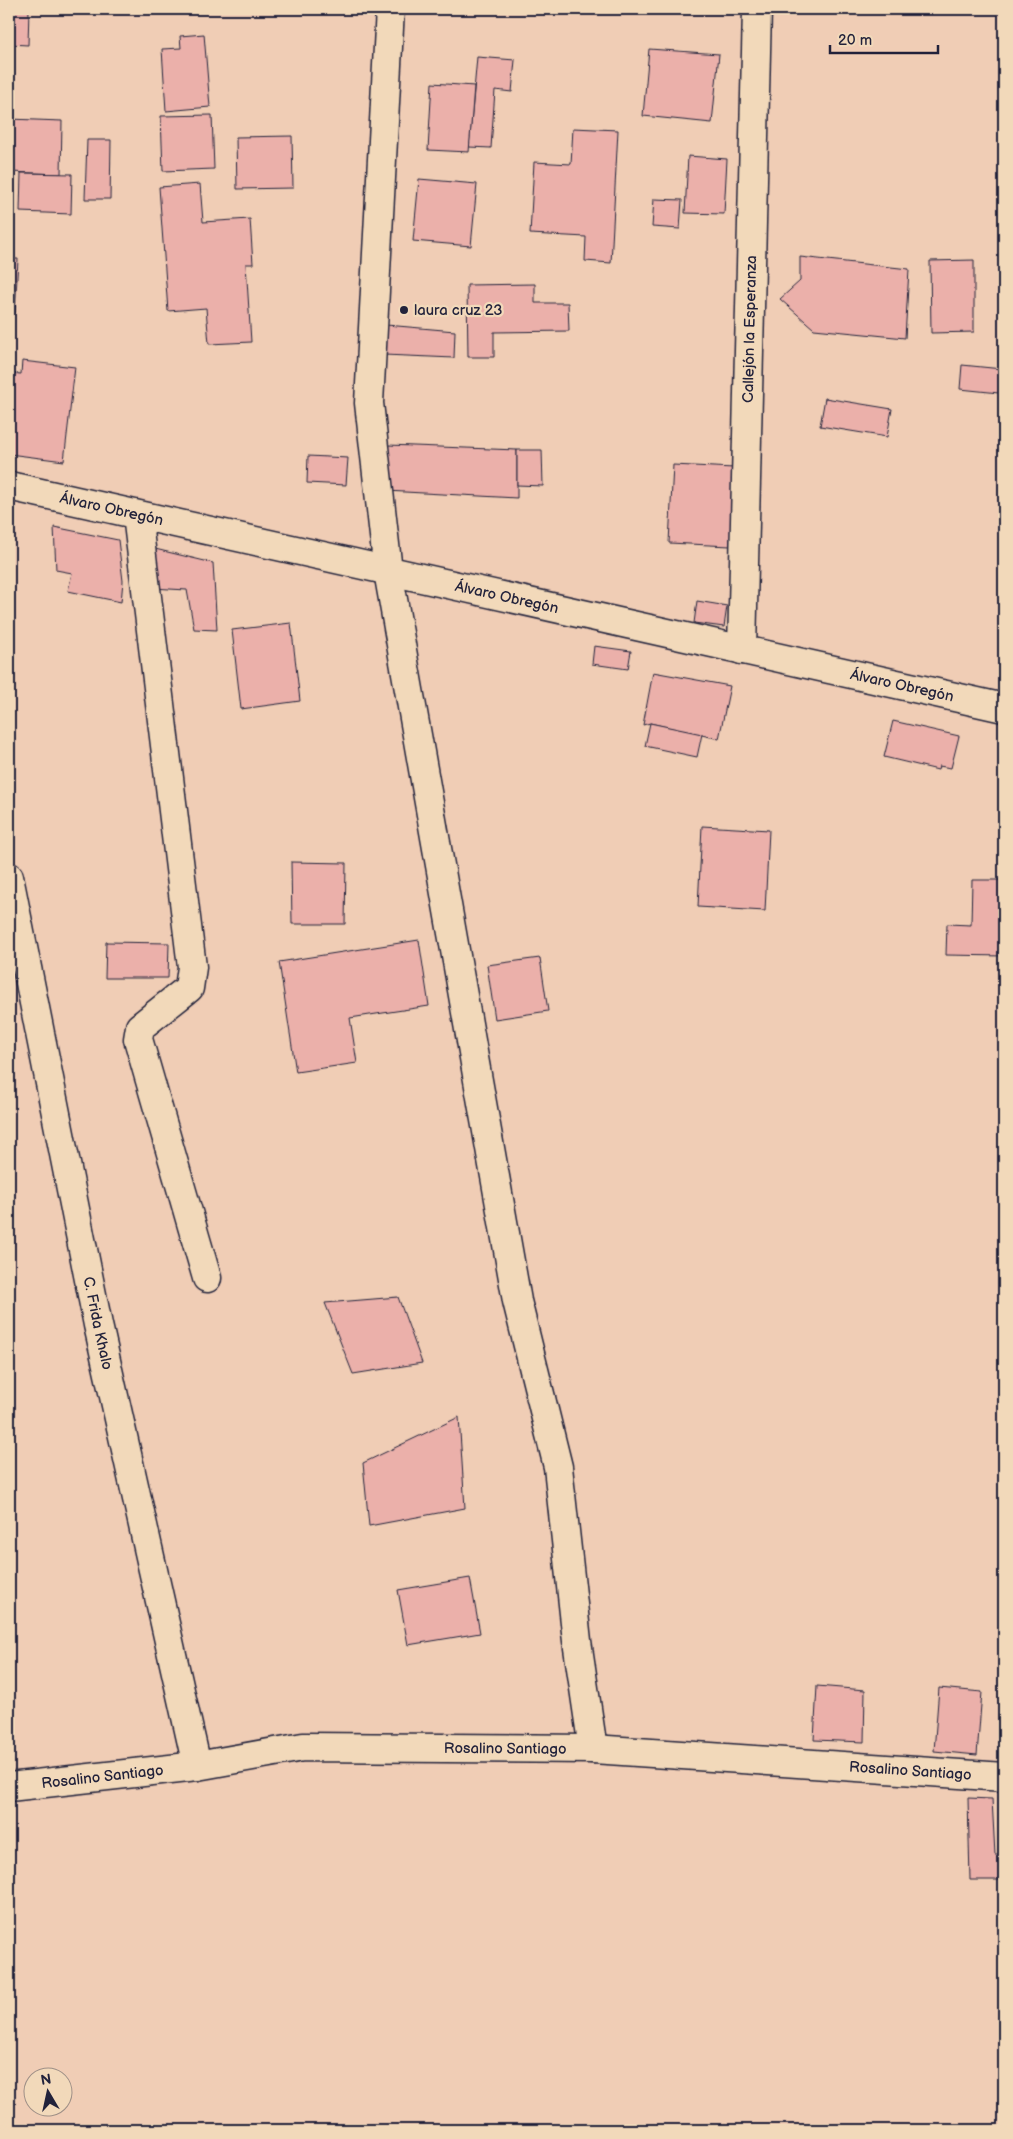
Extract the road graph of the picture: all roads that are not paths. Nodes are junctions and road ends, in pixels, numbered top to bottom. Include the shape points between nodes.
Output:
1 (390, 9) edge
2 (757, 9) edge
3 (9, 486) edge
4 (137, 515) junction
5 (388, 571) junction
6 (742, 650) junction
7 (1004, 708) edge
8 (9, 877) edge
9 (207, 1278) dead end
10 (593, 1749) junction
11 (197, 1766) junction
12 (1004, 1777) edge
13 (9, 1788) edge

1 - 5 street via 369,403
2 - 6 street, Callejón la Esperanza
3 - 4 street, Álvaro Obregón
4 - 5 street, Álvaro Obregón
4 - 9 street via 192,967 189,988 140,1027 138,1039
5 - 6 street, Álvaro Obregón
5 - 10 street via 517,1301 558,1466 577,1642
6 - 7 street, Álvaro Obregón
8 - 11 street, C. Frida Khalo via 98,1325
10 - 11 street, Rosalino Santiago via 303,1747
10 - 12 street, Rosalino Santiago
11 - 13 street, Rosalino Santiago

